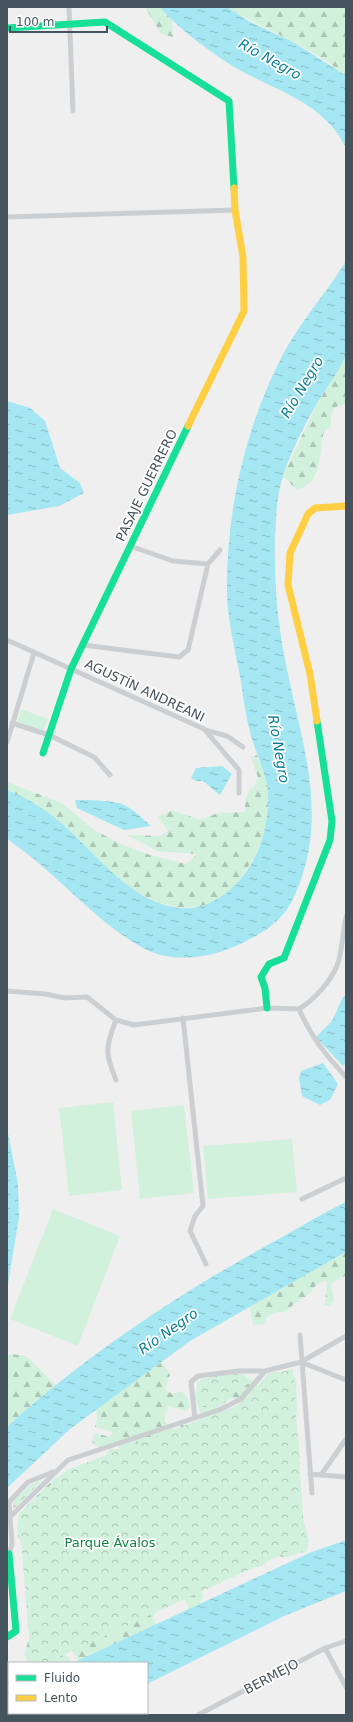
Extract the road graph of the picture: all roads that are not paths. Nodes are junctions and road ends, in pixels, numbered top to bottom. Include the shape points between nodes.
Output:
1 (69, 7) edge
2 (69, 24) junction
3 (7, 28) edge
4 (73, 111) dead end
5 (235, 210) junction
6 (7, 217) edge
7 (346, 506) edge
8 (130, 546) junction
9 (220, 550) dead end
10 (208, 564) junction
11 (7, 640) edge
12 (83, 645) junction
13 (34, 653) junction
14 (72, 669) junction
15 (12, 723) junction
16 (204, 729) junction
17 (49, 736) junction
18 (7, 742) edge
19 (243, 746) dead end
20 (43, 753) dead end
21 (110, 775) dead end
22 (239, 793) dead end
23 (346, 917) edge
24 (7, 991) edge
25 (267, 1008) junction
26 (299, 1009) junction
27 (183, 1018) junction
28 (116, 1020) junction
29 (346, 1077) edge
30 (116, 1080) dead end
31 (346, 1178) edge
32 (302, 1199) dead end
33 (206, 1264) dead end
34 (300, 1335) dead end
35 (346, 1336) edge
36 (301, 1362) junction
37 (265, 1371) junction
38 (346, 1380) edge
39 (195, 1418) junction
40 (346, 1439) edge
41 (56, 1471) junction
42 (310, 1474) junction
43 (320, 1475) junction
44 (346, 1477) edge
45 (312, 1493) dead end
46 (10, 1516) junction
47 (8, 1554) edge
48 (7, 1637) edge
49 (346, 1641) edge
50 (325, 1648) junction
51 (346, 1687) edge
52 (198, 1715) edge

1 - 2 street
2 - 3 street
2 - 4 street
2 - 5 street via 105,22 229,101
5 - 6 street
5 - 8 street, PASAJE GUERRERO via 243,257 244,311
7 - 25 street via 315,508 308,514 290,553 288,585 310,674 332,822 330,840 284,958 269,964 261,977
8 - 10 street via 173,561
8 - 12 street, PASAJE GUERRERO
9 - 10 street
10 - 12 street via 188,650 180,657
11 - 13 street, AGUSTÍN ANDREANI
12 - 14 street, PASAJE GUERRERO
13 - 14 street, AGUSTÍN ANDREANI
13 - 15 street
14 - 16 street, AGUSTÍN ANDREANI
14 - 17 street, PASAJE GUERRERO
15 - 17 street
15 - 18 street
16 - 19 street via 227,736
16 - 22 street, AGUSTÍN ANDREANI via 239,770
17 - 20 street, PASAJE GUERRERO
17 - 21 street via 94,757
23 - 26 street via 337,965 320,992
24 - 28 street via 65,998 87,997
25 - 26 street
25 - 27 street
26 - 29 street via 308,1031
27 - 28 street via 134,1025
27 - 33 street via 204,1206 195,1216 190,1231
28 - 30 street via 106,1048 107,1059
31 - 32 street
34 - 36 street
35 - 36 street
36 - 37 street
36 - 38 street
36 - 42 street
37 - 39 street via 241,1399
37 - 39 street via 198,1376 191,1382
39 - 41 street via 68,1460
40 - 43 street
41 - 46 street
41 - 46 street via 28,1482 8,1502
42 - 43 street
42 - 45 street
43 - 44 street
46 - 47 street via 12,1544
47 - 48 street via 16,1631
49 - 50 street, BERMEJO
50 - 51 street
50 - 52 street, BERMEJO

